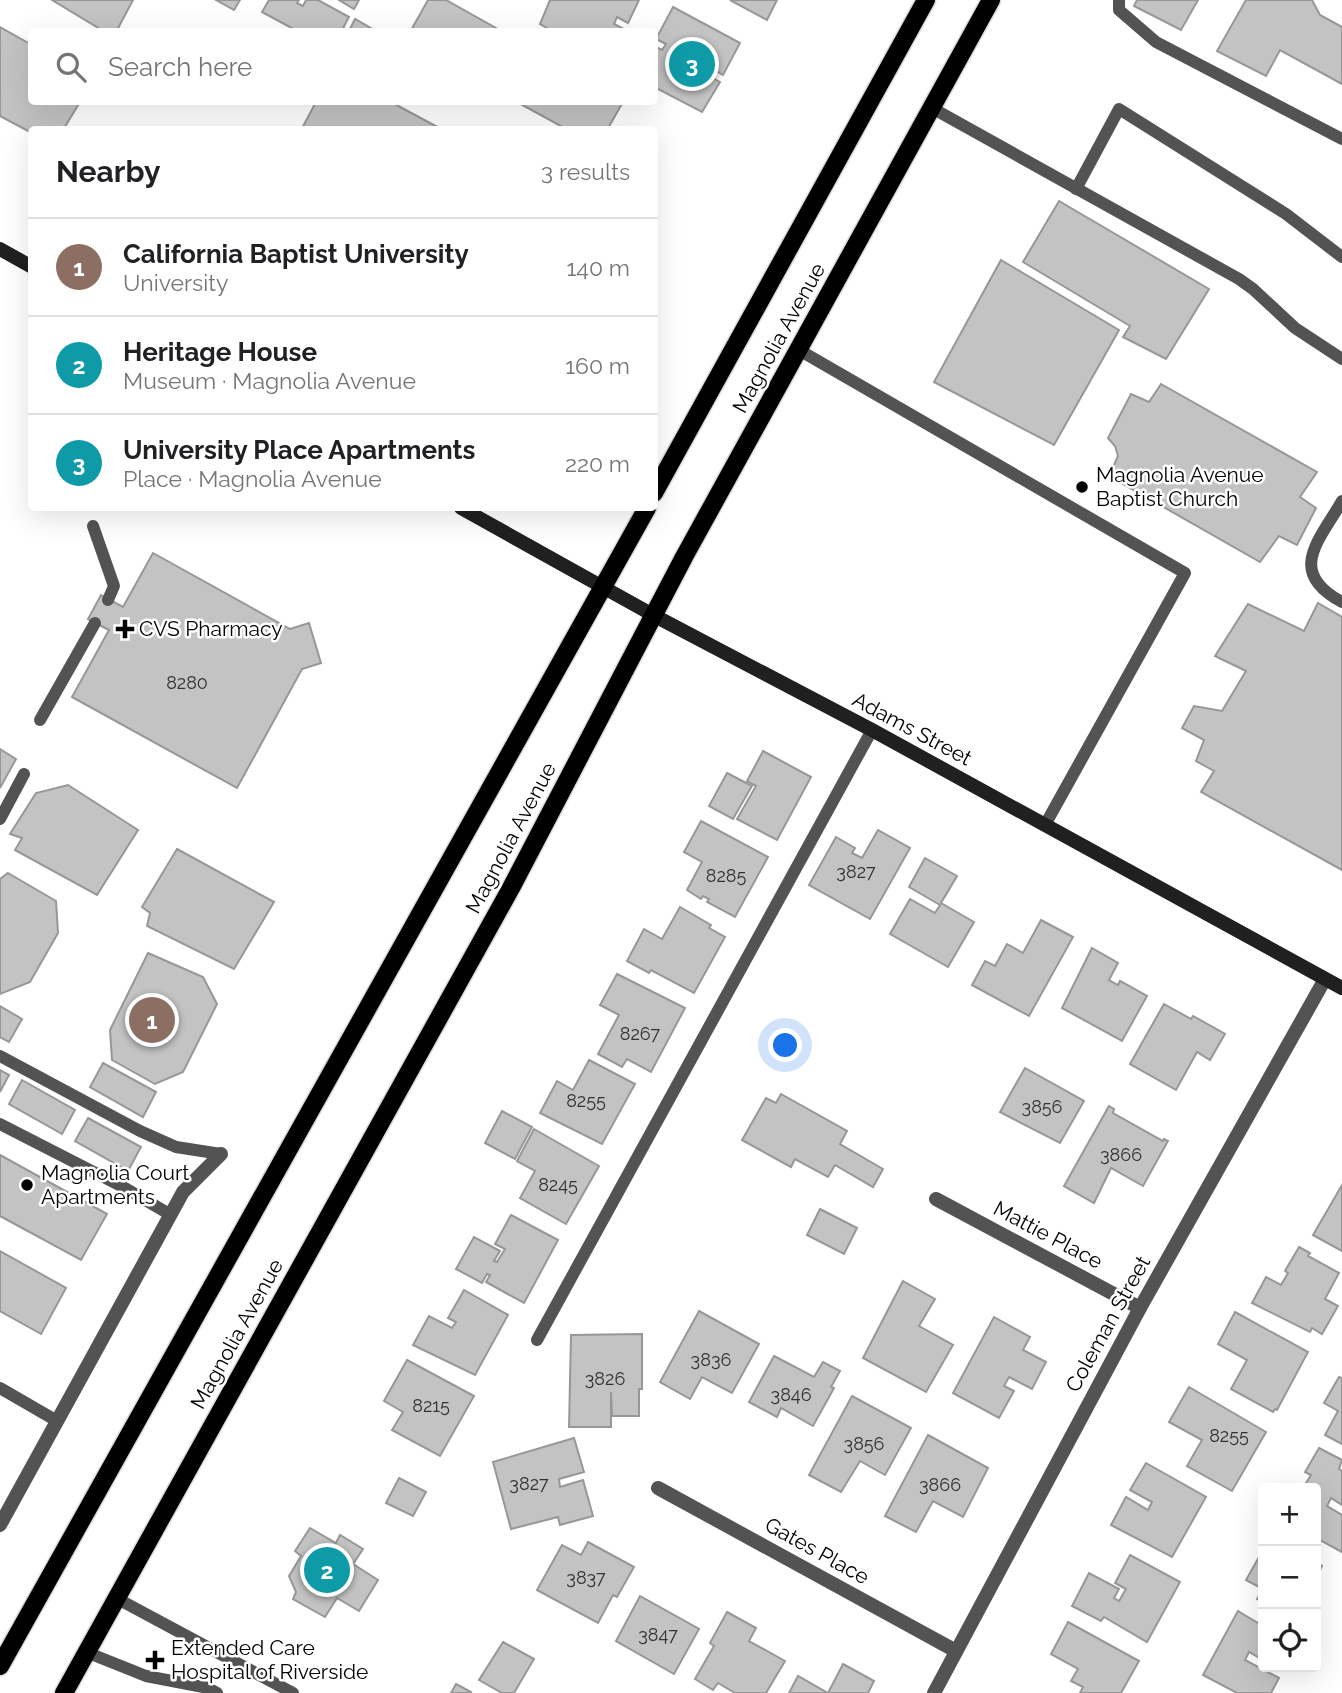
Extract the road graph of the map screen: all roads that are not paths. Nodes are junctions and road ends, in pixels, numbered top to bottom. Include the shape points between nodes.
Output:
1 (926, 0) edge
2 (991, 0) edge
3 (1119, 0) edge
4 (932, 108) junction
5 (1342, 139) edge
6 (1076, 189) junction
7 (0, 249) edge
8 (1342, 257) edge
9 (28, 265) edge
10 (799, 350) junction
11 (1342, 359) edge
12 (658, 486) edge
13 (1342, 502) edge
14 (466, 511) edge
15 (645, 511) edge
16 (93, 526) dead end
17 (603, 587) junction
18 (108, 600) dead end
19 (1342, 602) edge
20 (653, 615) junction
21 (96, 623) dead end
22 (40, 720) dead end
23 (872, 730) junction
24 (24, 774) dead end
25 (0, 819) edge
26 (1045, 825) junction
27 (1325, 979) junction
28 (1342, 988) edge
29 (0, 1055) edge
30 (0, 1124) edge
31 (221, 1154) joint
32 (936, 1199) dead end
33 (171, 1215) junction
34 (1140, 1308) junction
35 (537, 1340) dead end
36 (0, 1388) edge
37 (57, 1421) junction
38 (658, 1488) dead end
39 (0, 1525) edge
40 (116, 1598) junction
41 (956, 1651) junction
42 (86, 1652) junction
43 (0, 1666) edge
44 (64, 1693) edge
45 (217, 1693) edge
46 (292, 1693) edge
47 (934, 1693) edge

1 - 12 main road, Magnolia Avenue
2 - 4 main road, Magnolia Avenue
3 - 5 lane via 1119,10 1156,42
4 - 6 lane
4 - 10 main road, Magnolia Avenue
6 - 8 lane via 1119,109 1286,214
6 - 11 lane via 1239,279 1295,328
7 - 9 main road
10 - 20 main road, Magnolia Avenue
10 - 26 lane via 1185,573
13 - 19 lane via 1310,562 1311,574 1320,586
14 - 17 main road, Adams Street
15 - 17 main road, Magnolia Avenue
16 - 18 lane via 114,586
17 - 20 main road, Adams Street
17 - 43 main road, Magnolia Avenue
20 - 23 main road, Adams Street
20 - 40 main road, Magnolia Avenue via 511,888
21 - 22 lane
23 - 26 main road, Adams Street
23 - 35 lane
24 - 25 lane
26 - 27 main road, Adams Street
27 - 28 main road, Adams Street
27 - 34 street, Coleman Street
29 - 31 lane via 139,1131 176,1147
30 - 33 lane
31 - 33 street via 183,1192
32 - 34 street, Mattie Place
33 - 37 street
34 - 41 street, Coleman Street
36 - 37 lane
37 - 39 street
38 - 41 street, Gates Place
40 - 42 main road, Magnolia Avenue
40 - 46 lane
41 - 47 street, Coleman Street
42 - 44 main road, Magnolia Avenue
42 - 45 lane via 146,1676

